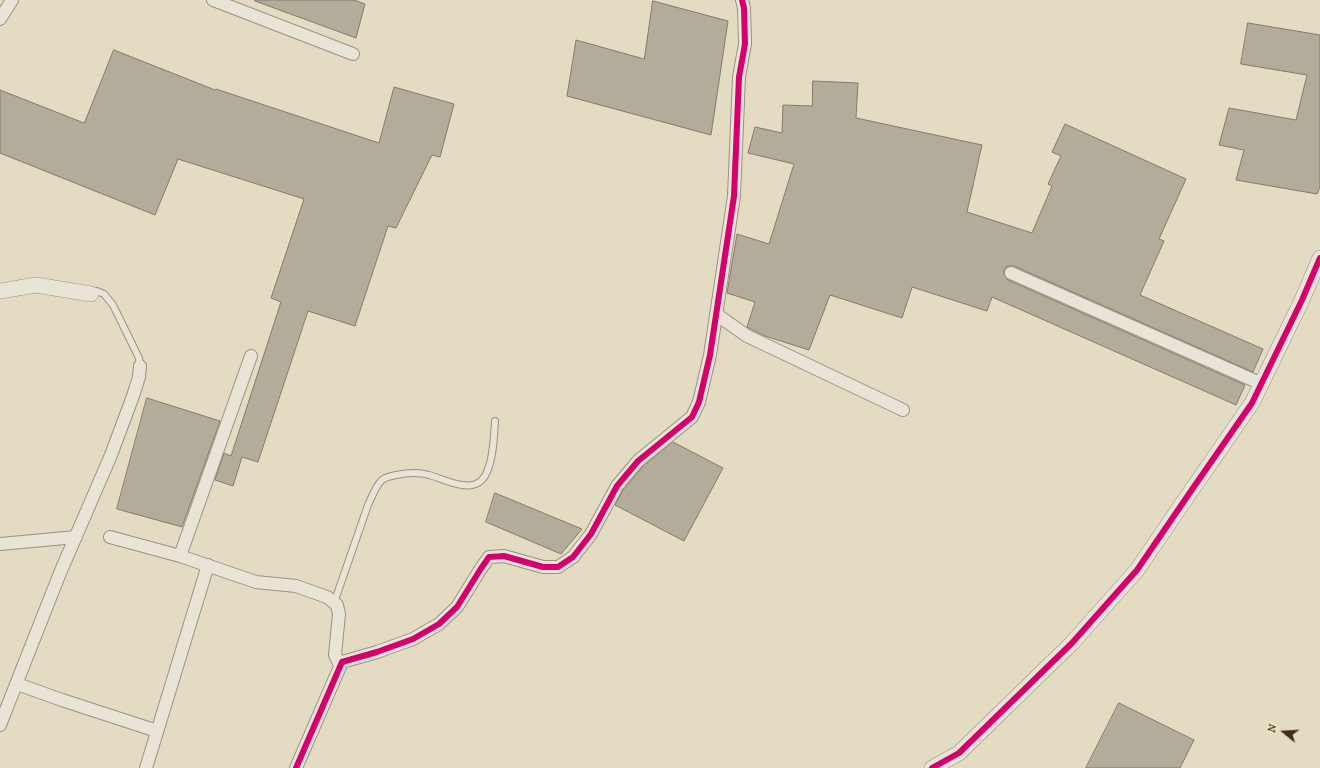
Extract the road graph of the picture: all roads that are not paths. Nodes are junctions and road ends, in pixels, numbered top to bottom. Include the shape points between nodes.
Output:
1 (12, 0) edge
2 (213, 0) edge
3 (742, 0) edge
4 (0, 19) edge
5 (353, 54) dead end
6 (1320, 258) edge
7 (1011, 274) dead end
8 (0, 291) edge
9 (91, 294) joint
10 (716, 314) junction
11 (250, 356) dead end
12 (140, 366) joint
13 (1262, 384) junction
14 (904, 410) dead end
15 (495, 421) dead end
16 (76, 537) junction
17 (110, 537) dead end
18 (0, 544) edge
19 (180, 556) junction
20 (208, 565) junction
21 (334, 603) junction
22 (340, 666) junction
23 (16, 684) junction
24 (0, 725) edge
25 (157, 731) junction
26 (146, 768) edge
27 (296, 768) edge
28 (932, 768) edge

1 - 4 street
2 - 5 street
3 - 10 street via 745,44 739,77 734,196
6 - 13 street
7 - 13 street
8 - 9 street via 36,285
9 - 12 lane via 97,291 104,294 113,305 139,358
10 - 14 street via 747,336
10 - 22 street via 710,355 699,402 692,417 638,461 617,486 591,534 573,557 558,567 543,568 504,556 489,557 457,607 438,624 413,639 342,662
11 - 19 street
12 - 16 street via 133,396
13 - 28 street via 1252,403 1137,570 1072,643 959,753
15 - 21 lane via 489,466 482,480 476,484 462,485 428,475 403,473 382,480 368,505
16 - 18 street
16 - 23 street
17 - 19 street
19 - 20 street
20 - 21 street via 256,582 296,586 327,597
20 - 25 street
21 - 22 street via 339,614 335,655
22 - 27 street
23 - 24 street
23 - 25 street
25 - 26 street

